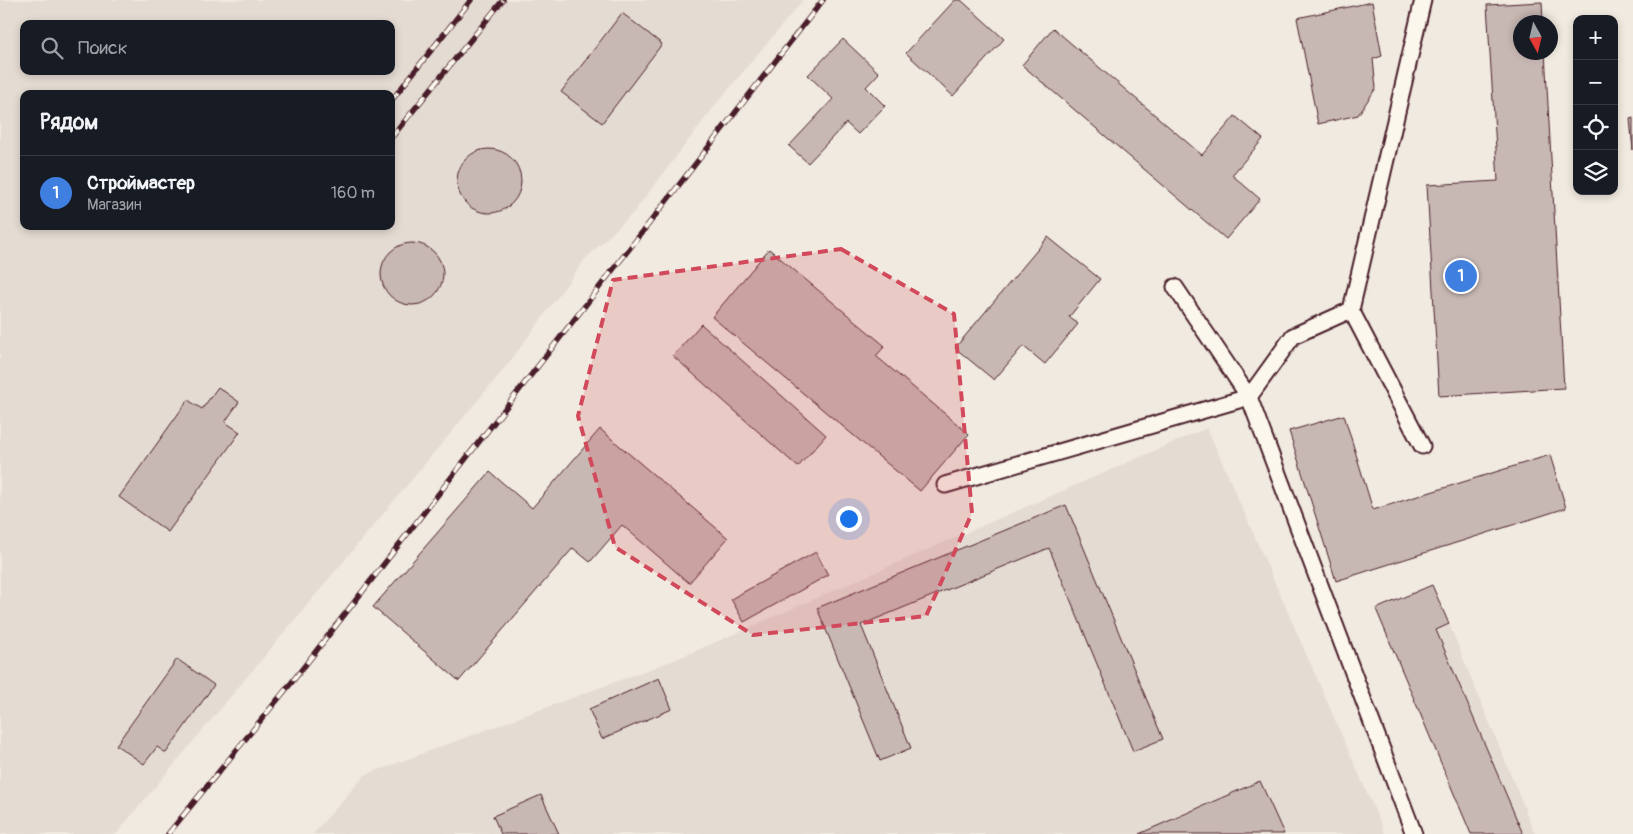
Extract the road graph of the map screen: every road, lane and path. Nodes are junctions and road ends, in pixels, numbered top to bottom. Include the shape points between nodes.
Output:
1 (1423, 0) edge
2 (1175, 287) dead end
3 (1351, 310) junction
4 (1249, 397) junction
5 (1422, 446) dead end
6 (945, 484) dead end
7 (1414, 834) edge

1 - 3 lane
2 - 4 lane
3 - 4 lane via 1293,336
3 - 5 lane
4 - 6 lane
4 - 7 lane

